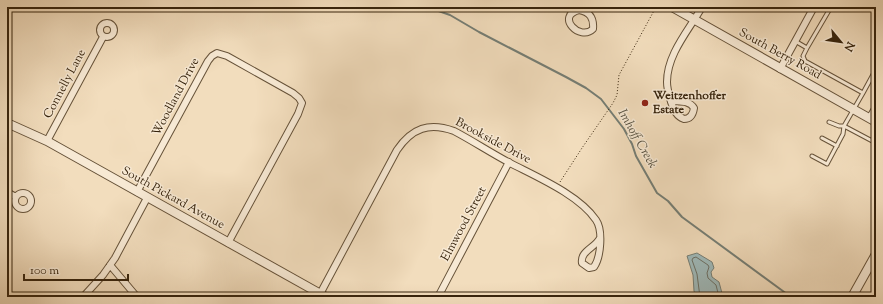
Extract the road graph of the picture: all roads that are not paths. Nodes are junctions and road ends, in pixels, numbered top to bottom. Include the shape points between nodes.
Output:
1 (569, 7) edge
2 (672, 7) edge
3 (702, 7) edge
4 (814, 7) edge
5 (830, 7) edge
6 (585, 9) edge
7 (571, 14) junction
8 (694, 20) junction
9 (104, 36) dead end
10 (795, 41) junction
11 (807, 48) junction
12 (780, 69) junction
13 (876, 69) edge
14 (863, 93) junction
15 (671, 101) dead end
16 (876, 104) edge
17 (853, 110) junction
18 (868, 118) junction
19 (830, 122) dead end
20 (876, 122) edge
21 (7, 123) edge
22 (844, 126) junction
23 (822, 138) dead end
24 (47, 141) junction
25 (876, 143) edge
26 (837, 146) junction
27 (812, 156) dead end
28 (509, 162) junction
29 (7, 192) edge
30 (137, 192) junction
31 (16, 197) dead end
32 (147, 198) junction
33 (600, 238) dead end
34 (228, 243) junction
35 (876, 254) edge
36 (110, 265) junction
37 (323, 296) edge
38 (83, 297) edge
39 (137, 297) edge
40 (438, 297) edge
41 (852, 297) edge

1 - 7 lane
2 - 8 street, South Berry Road
3 - 8 street
4 - 10 street
5 - 11 lane
6 - 7 street
6 - 7 street via 594,24 593,30 589,33 585,34 570,26
8 - 12 street, South Berry Road
8 - 15 street via 668,72 667,90
9 - 24 street, Connelly Lane
10 - 11 lane
10 - 12 street
11 - 14 lane via 803,56 805,61
12 - 17 street, South Berry Road
13 - 14 lane
14 - 17 lane
16 - 18 lane
17 - 18 street, South Berry Road
17 - 22 lane
18 - 20 street, South Berry Road
19 - 22 lane
21 - 24 street, South Pickard Avenue
22 - 25 lane
22 - 26 lane
23 - 26 lane
24 - 30 street, South Pickard Avenue
26 - 27 lane via 826,164
28 - 33 street, Brookside Drive via 577,201 600,227
28 - 37 street, Brookside Drive via 445,128 426,127 408,136 397,150
28 - 40 street, Elmwood Street
29 - 31 street
30 - 32 street, South Pickard Avenue
30 - 34 street, Woodland Drive via 208,61 217,52 228,56 293,93 302,103
32 - 34 street, South Pickard Avenue
32 - 36 street
34 - 37 street, South Pickard Avenue
35 - 41 street
36 - 38 street
36 - 39 street

